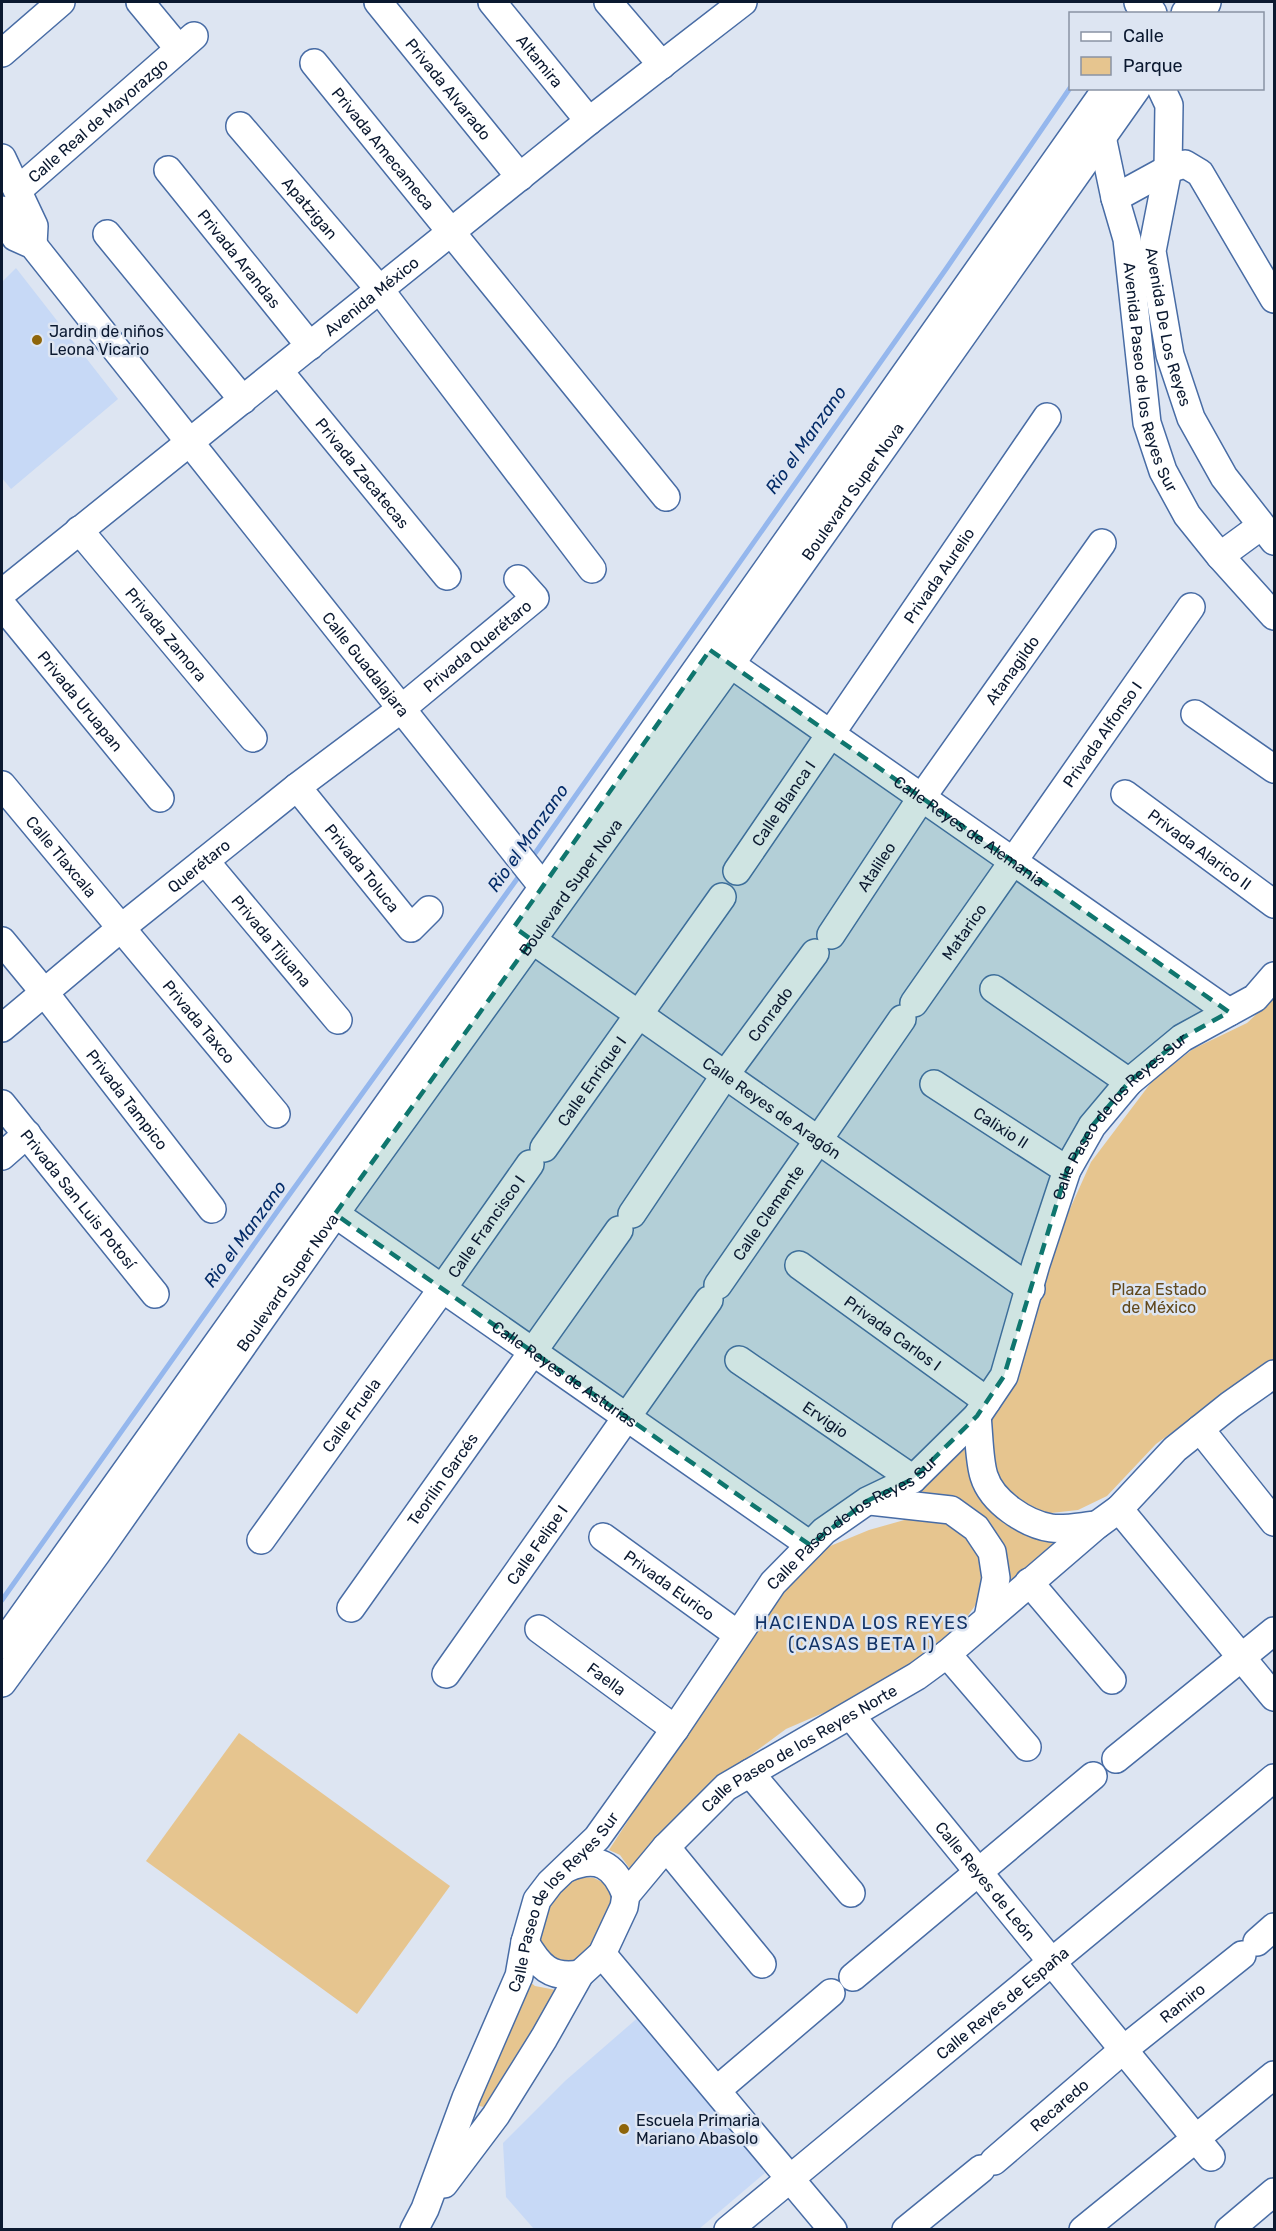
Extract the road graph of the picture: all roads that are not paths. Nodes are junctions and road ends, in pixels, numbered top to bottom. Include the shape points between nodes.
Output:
1 (61, 2) edge
2 (140, 2) edge
3 (378, 2) edge
4 (492, 2) edge
5 (608, 2) edge
6 (1204, 2) edge
7 (733, 4) edge
8 (1191, 12) edge
9 (2, 53) edge
10 (314, 63) dead end
11 (662, 65) junction
12 (1136, 90) edge
13 (1162, 90) edge
14 (1101, 97) edge
15 (589, 121) junction
16 (240, 126) dead end
17 (1102, 136) junction
18 (2, 158) edge
19 (1168, 169) junction
20 (168, 170) dead end
21 (520, 177) junction
22 (1115, 198) junction
23 (10, 200) edge
24 (452, 233) junction
25 (107, 234) dead end
26 (380, 290) junction
27 (1275, 299) edge
28 (310, 346) junction
29 (279, 370) junction
30 (243, 400) junction
31 (1047, 417) dead end
32 (188, 443) junction
33 (666, 497) dead end
34 (79, 530) junction
35 (1268, 533) edge
36 (1102, 543) dead end
37 (1220, 556) junction
38 (592, 569) dead end
39 (447, 576) dead end
40 (518, 579) dead end
41 (2, 593) edge
42 (2, 605) edge
43 (1191, 607) dead end
44 (1275, 616) edge
45 (720, 658) junction
46 (401, 709) junction
47 (1195, 714) dead end
48 (831, 734) junction
49 (253, 738) dead end
50 (1275, 769) edge
51 (2, 785) edge
52 (297, 787) junction
53 (1125, 794) dead end
54 (922, 797) junction
55 (160, 798) dead end
56 (1013, 860) junction
57 (205, 861) junction
58 (737, 871) dead end
59 (540, 883) junction
60 (722, 897) dead end
61 (1275, 904) edge
62 (429, 910) dead end
63 (121, 928) junction
64 (523, 933) junction
65 (2, 941) edge
66 (823, 944) joint
67 (1275, 976) edge
68 (994, 989) dead end
69 (44, 992) junction
70 (1229, 1012) junction
71 (637, 1013) junction
72 (338, 1020) dead end
73 (2, 1029) edge
74 (725, 1075) junction
75 (1129, 1082) junction
76 (934, 1084) dead end
77 (2, 1104) edge
78 (276, 1114) dead end
79 (27, 1134) junction
80 (817, 1140) junction
81 (2, 1156) edge
82 (537, 1156) joint
83 (1067, 1170) junction
84 (327, 1208) junction
85 (212, 1209) dead end
86 (626, 1222) joint
87 (799, 1265) dead end
88 (442, 1289) junction
89 (1030, 1289) junction
90 (155, 1294) dead end
91 (532, 1351) junction
92 (739, 1360) dead end
93 (1275, 1374) edge
94 (982, 1409) junction
95 (626, 1416) junction
96 (1200, 1429) junction
97 (913, 1479) junction
98 (867, 1501) junction
99 (1119, 1509) junction
100 (1275, 1522) edge
101 (1097, 1525) junction
102 (603, 1537) dead end
103 (261, 1540) dead end
104 (810, 1545) junction
105 (1029, 1582) junction
106 (351, 1608) dead end
107 (988, 1618) junction
108 (539, 1629) dead end
109 (1275, 1631) edge
110 (737, 1634) junction
111 (2, 1645) edge
112 (947, 1654) junction
113 (1242, 1658) junction
114 (446, 1674) dead end
115 (1113, 1680) dead end
116 (2, 1683) edge
117 (1275, 1697) edge
118 (851, 1716) junction
119 (675, 1730) junction
120 (1027, 1747) dead end
121 (1116, 1759) dead end
122 (750, 1773) junction
123 (1093, 1776) dead end
124 (1275, 1778) edge
125 (666, 1847) junction
126 (567, 1868) junction
127 (978, 1872) junction
128 (851, 1893) dead end
129 (626, 1895) junction
130 (1258, 1941) edge
131 (525, 1942) junction
132 (602, 1954) junction
133 (1052, 1962) junction
134 (762, 1964) dead end
135 (580, 1974) junction
136 (853, 1977) dead end
137 (831, 1993) dead end
138 (1124, 2050) junction
139 (1275, 2075) edge
140 (717, 2090) junction
141 (1204, 2148) junction
142 (791, 2178) junction
143 (1275, 2192) edge
144 (420, 2219) edge
145 (728, 2229) edge
146 (833, 2229) edge
147 (906, 2229) edge
148 (1083, 2229) edge
149 (1229, 2229) edge

1 - 9 street
2 - 23 street, Calle Real de Mayorazgo via 187,43
3 - 21 street, Privada Alvarado
4 - 15 street, Altamira
5 - 11 street
6 - 8 main road
7 - 11 street, Avenida México
10 - 24 street, Privada Amecameca
11 - 15 street, Avenida México
12 - 17 street, Boulevard Super Nova
13 - 19 street, Avenida De Los Reyes via 1169,105
14 - 17 street, Avenida Paseo de los Reyes Sur
14 - 45 street, Boulevard Super Nova
15 - 21 street, Avenida México
16 - 26 street, Apatzigan
17 - 22 street, Avenida Paseo de los Reyes Sur
17 - 45 street, Boulevard Super Nova
18 - 23 street
19 - 22 street
19 - 27 street via 1185,164 1200,173
19 - 35 street, Avenida De Los Reyes via 1152,251 1170,355 1191,418 1224,477
20 - 28 street, Privada Arandas
21 - 24 street, Avenida México
22 - 37 street, Avenida Paseo de los Reyes Sur via 1127,239 1147,423 1163,471 1187,515
23 - 32 street, Calle Guadalajara via 34,226 33,245
24 - 26 street, Avenida México
24 - 33 street, Privada Amecameca
25 - 30 street
26 - 28 street, Avenida México
26 - 38 street, Apatzigan
28 - 29 street, Avenida México
29 - 30 street, Avenida México
29 - 39 street, Privada Zacatecas
30 - 32 street, Avenida México
31 - 48 street, Privada Aurelio
32 - 34 street, Avenida México
32 - 46 street, Calle Guadalajara
34 - 41 street, Avenida México
34 - 49 street, Privada Zamora
35 - 37 street
36 - 54 street, Atanagildo
37 - 44 street, Avenida Paseo de los Reyes Sur
40 - 46 street, Privada Querétaro via 535,598
42 - 55 street, Privada Uruapan
43 - 56 street, Privada Alfonso I
45 - 48 street, Calle Reyes de Alemania
45 - 59 street, Boulevard Super Nova
45 - 64 street, Boulevard Super Nova
46 - 52 street, Querétaro
46 - 59 street, Calle Guadalajara
47 - 50 street
48 - 54 street, Calle Reyes de Alemania
48 - 58 street, Calle Blanca I
51 - 63 street, Calle Tlaxcala
52 - 57 street, Querétaro
52 - 62 street, Privada Toluca via 411,928
53 - 61 street, Privada Alarico II
54 - 56 street, Calle Reyes de Alemania
54 - 66 street, Atalileo
56 - 70 street, Calle Reyes de Alemania
56 - 80 street, Matarico
57 - 63 street, Querétaro
57 - 72 street, Privada Tijuana
59 - 64 street, Boulevard Super Nova
60 - 71 street, Calle Enrique I
63 - 69 street, Querétaro
63 - 78 street, Privada Taxco
64 - 71 street, Calle Reyes de Aragón
64 - 84 street, Boulevard Super Nova
65 - 69 street, Privada Tampico
66 - 74 street, Conrado
67 - 70 street, Calle Paseo de los Reyes Sur via 1255,998
68 - 75 street
69 - 73 street, Querétaro
69 - 85 street, Privada Tampico
70 - 75 street, Calle Paseo de los Reyes Sur via 1182,1038
71 - 74 street, Calle Reyes de Aragón
71 - 82 street, Calle Enrique I
74 - 80 street, Calle Reyes de Aragón
74 - 86 street, Conrado
75 - 83 street, Calle Paseo de los Reyes Sur via 1092,1126
76 - 83 street, Calixio II
77 - 79 street, Privada San Luis Potosí
79 - 81 street
79 - 90 street, Privada San Luis Potosí
80 - 89 street, Calle Reyes de Aragón
80 - 95 street, Calle Clemente
82 - 88 street, Calle Francisco I
83 - 89 street, Calle Paseo de los Reyes Sur
84 - 88 street, Calle Reyes de Asturias
84 - 111 street, Boulevard Super Nova
84 - 116 street, Boulevard Super Nova via 98,1553
86 - 91 street, Teorilin Garcés
87 - 94 street, Privada Carlos I
88 - 91 street, Calle Reyes de Asturias
88 - 103 street, Calle Fruela
89 - 94 street, Calle Paseo de los Reyes Sur via 1004,1376
91 - 95 street, Calle Reyes de Asturias
91 - 106 street, Teorilin Garcés
92 - 97 street, Ervigio
93 - 96 street, Calle Paseo de los Reyes Norte
94 - 97 street, Calle Paseo de los Reyes Sur
94 - 101 street via 984,1477 998,1499 1016,1515 1042,1526
95 - 104 street, Calle Reyes de Asturias
95 - 114 street, Calle Felipe I
96 - 99 street, Calle Paseo de los Reyes Norte via 1175,1449
96 - 100 street
97 - 98 street, Calle Paseo de los Reyes Sur
98 - 104 street, Calle Paseo de los Reyes Sur
98 - 107 street via 951,1510 976,1528 992,1552 996,1578
99 - 101 street, Calle Paseo de los Reyes Norte
99 - 113 street
101 - 105 street, Calle Paseo de los Reyes Norte
102 - 110 street, Privada Eurico
104 - 110 street, Calle Paseo de los Reyes Sur via 773,1583
105 - 107 street, Calle Paseo de los Reyes Norte
105 - 115 street
107 - 112 street, Calle Paseo de los Reyes Norte
108 - 119 street, Faella
109 - 113 street
110 - 119 street, Calle Paseo de los Reyes Sur
112 - 118 street, Calle Paseo de los Reyes Norte
112 - 120 street
113 - 117 street
113 - 121 street
118 - 122 street, Calle Paseo de los Reyes Norte
118 - 127 street, Calle Reyes de León
119 - 126 street, Calle Paseo de los Reyes Sur via 597,1838
122 - 125 street, Calle Paseo de los Reyes Norte via 726,1787
122 - 128 street
123 - 127 street
124 - 133 street, Calle Reyes de España
125 - 129 street, Calle Paseo de los Reyes Norte
125 - 134 street
126 - 129 street via 590,1861 602,1863 621,1882
126 - 131 street, Calle Paseo de los Reyes Sur via 537,1900
127 - 133 street, Calle Reyes de León
127 - 136 street
129 - 132 street, Calle Paseo de los Reyes Norte
130 - 138 street, Ramiro
131 - 135 street via 544,1969 563,1975
131 - 144 street, Calle Paseo de los Reyes Sur via 519,1976 466,2098
132 - 135 street, Calle Paseo de los Reyes Norte
132 - 140 street
133 - 138 street, Calle Reyes de León
133 - 142 street, Calle Reyes de España
135 - 144 street, Calle Paseo de los Reyes Norte via 496,2115
137 - 140 street
138 - 141 street, Calle Reyes de León
138 - 147 street, Recaredo
139 - 141 street
140 - 142 street
141 - 148 street
142 - 145 street, Calle Reyes de España
142 - 146 street
143 - 149 street

